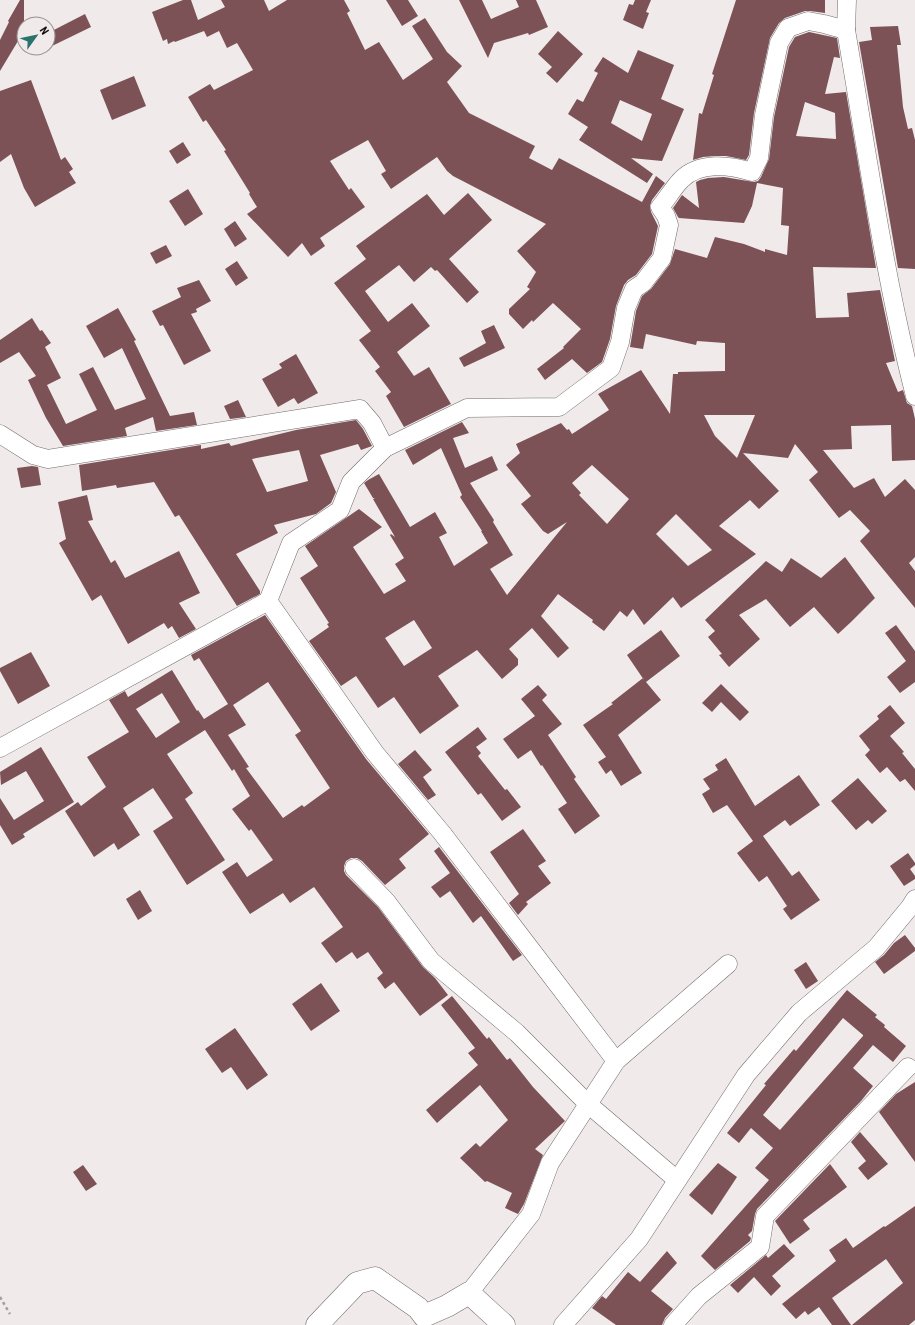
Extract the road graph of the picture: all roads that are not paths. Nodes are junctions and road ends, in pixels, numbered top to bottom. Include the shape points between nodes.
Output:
1 (847, 0) edge
2 (846, 30) junction
3 (915, 396) edge
4 (0, 434) edge
5 (385, 448) junction
6 (268, 601) junction
7 (0, 748) edge
8 (354, 868) dead end
9 (915, 899) edge
10 (728, 964) dead end
11 (616, 1062) junction
12 (908, 1067) dead end
13 (588, 1104) junction
14 (677, 1180) junction
15 (469, 1293) junction
16 (317, 1325) edge
17 (504, 1325) edge
18 (563, 1325) edge
19 (673, 1325) edge

1 - 2 street
2 - 3 street via 886,265
2 - 5 street via 808,21 788,28 779,42 764,114 759,158 752,172 739,167 697,169 682,180 660,207 669,226 662,258 643,283 634,289 626,308 620,342 611,368 558,408 467,408
4 - 5 street via 33,456 48,459 360,409 372,423
5 - 6 street via 351,482 340,510 291,543
6 - 7 street
6 - 11 street via 375,753 442,833
8 - 13 street via 386,901 431,961 517,1033
9 - 14 street via 876,948 799,1013 746,1075
10 - 11 street
11 - 13 street
12 - 19 street via 765,1216 760,1247 699,1296
13 - 14 street
13 - 15 street via 550,1163 531,1214
14 - 18 street via 638,1239
15 - 16 street via 424,1316 418,1308 375,1278 357,1283
15 - 17 street

